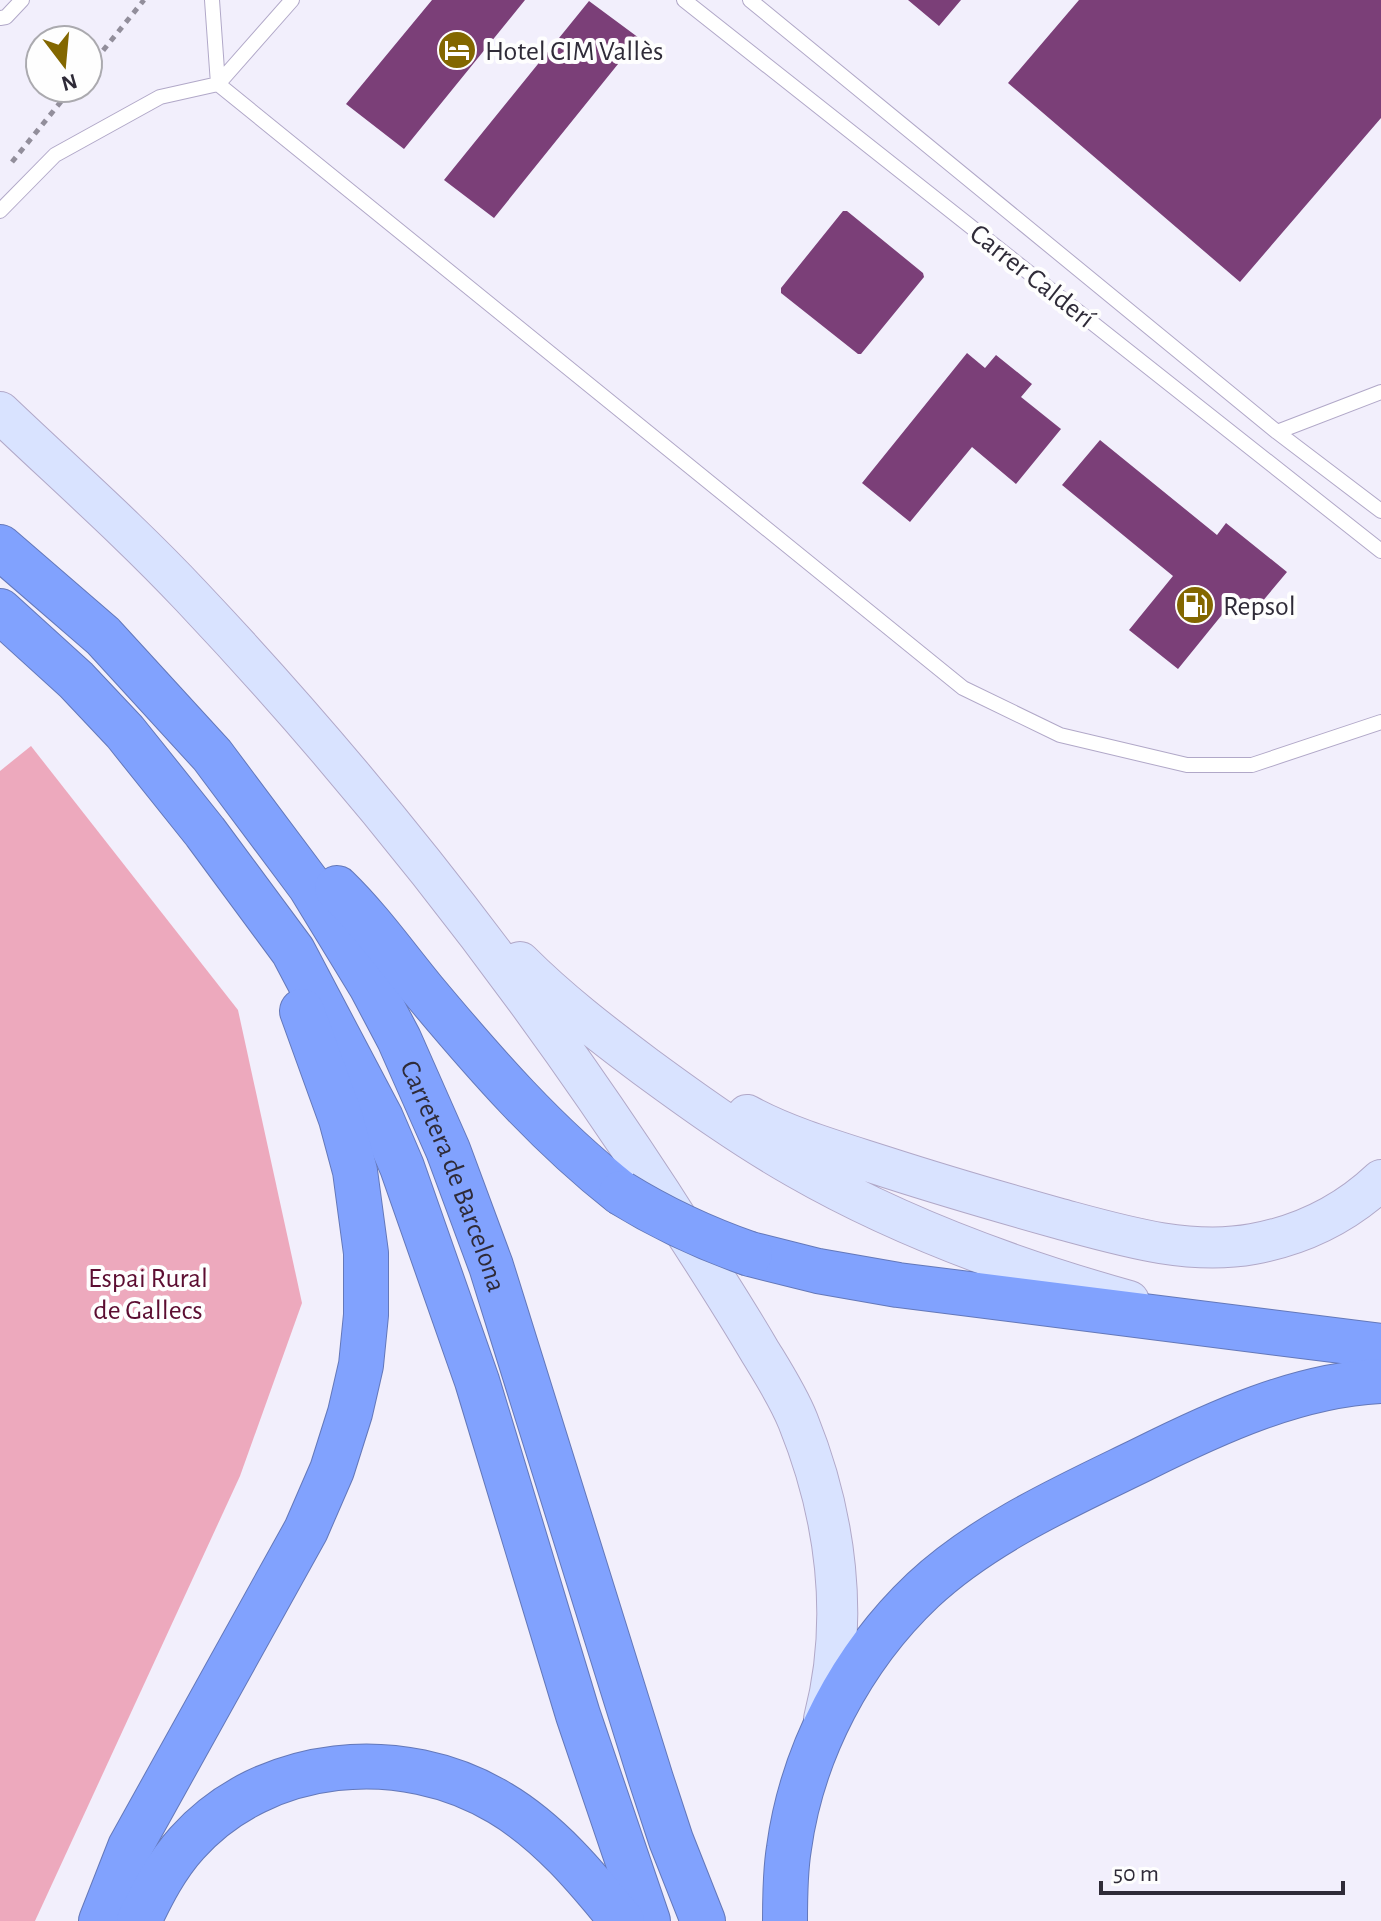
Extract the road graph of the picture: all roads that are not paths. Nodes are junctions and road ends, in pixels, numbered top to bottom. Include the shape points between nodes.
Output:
1 (22, 0) edge
2 (212, 0) edge
3 (292, 0) edge
4 (684, 0) edge
5 (750, 0) edge
6 (0, 18) edge
7 (218, 84) junction
8 (0, 211) edge
9 (1381, 392) edge
10 (0, 412) edge
11 (1277, 432) junction
12 (1381, 511) edge
13 (0, 547) edge
14 (1381, 551) edge
15 (0, 611) edge
16 (1381, 722) edge
17 (263, 822) junction
18 (419, 860) junction
19 (280, 931) junction
20 (587, 1023) junction
21 (1381, 1180) edge
22 (1216, 1325) junction
23 (1381, 1346) edge
24 (1381, 1381) edge
25 (816, 1746) junction
26 (101, 1921) edge
27 (139, 1921) edge
28 (622, 1921) edge
29 (648, 1921) edge
30 (703, 1921) edge
31 (785, 1921) edge

1 - 6 lane
2 - 7 lane
3 - 7 lane
4 - 14 lane, Carrer Calderí
5 - 11 lane, Carrer Calderí
7 - 8 lane via 160,97 55,155
7 - 16 lane via 963,688 1060,735 1187,765 1252,765
9 - 11 lane
10 - 18 street via 188,593 345,765
11 - 12 lane, Carrer Calderí
13 - 17 highway, Carretera de Barcelona via 103,636 212,755
15 - 19 highway, Carretera de Barcelona via 125,732
17 - 22 highway, bridge via 343,893 536,1120 621,1193 661,1218 704,1239 818,1271
17 - 30 highway, Carretera de Barcelona via 310,886 371,986 448,1150 496,1280 656,1794
18 - 20 street
18 - 25 street via 598,1099 733,1306 797,1418 823,1497 837,1585 830,1697
19 - 26 highway via 355,1171 366,1253 361,1365 332,1470 306,1530 130,1847
19 - 29 highway, Carretera de Barcelona via 353,1061 402,1167 477,1381 578,1715
20 - 21 street via 755,1119 969,1194 1126,1237 1199,1246 1252,1244 1329,1220
20 - 22 street via 709,1114 865,1204 1015,1266
22 - 23 highway
24 - 25 highway via 1326,1389 1228,1419 1085,1487 957,1563 895,1619 845,1689
25 - 31 highway via 789,1848
27 - 28 highway via 158,1882 187,1843 217,1816 294,1778 380,1765 462,1783 501,1803 559,1850

